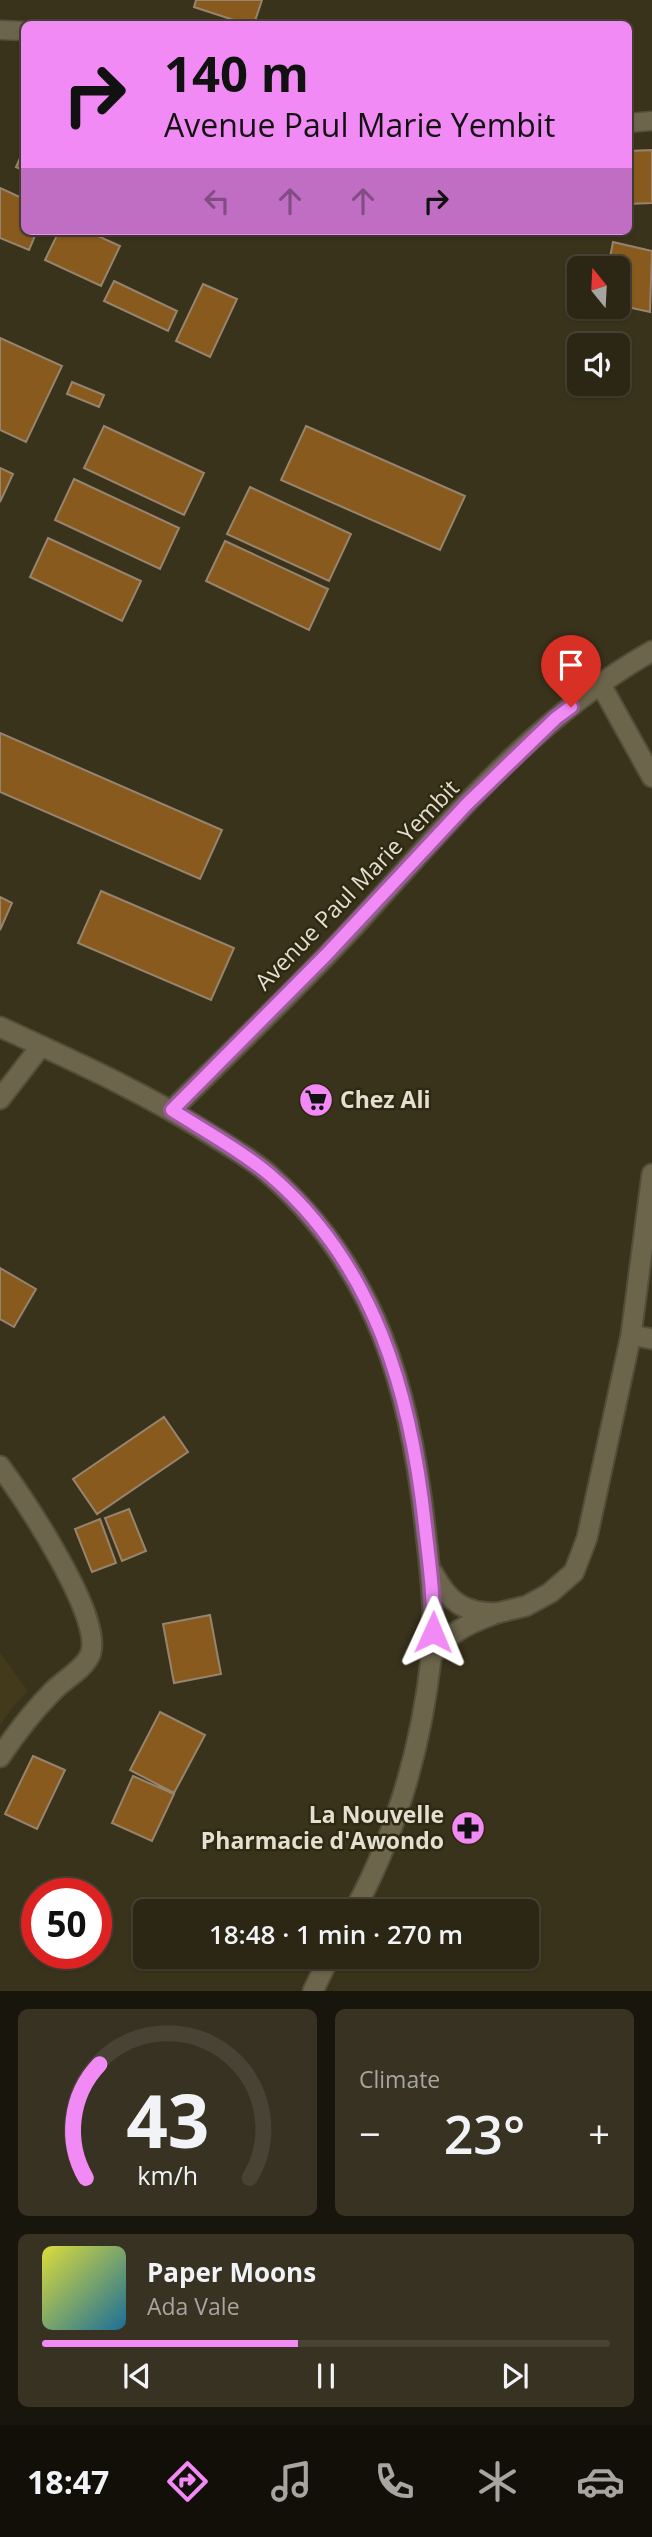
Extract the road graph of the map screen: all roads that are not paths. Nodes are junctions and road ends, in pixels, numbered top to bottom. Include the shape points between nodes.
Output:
1 (0, 30) edge
2 (21, 32) edge
3 (652, 121) edge
4 (632, 123) edge
5 (652, 652) edge
6 (601, 685) junction
7 (652, 777) edge
8 (0, 1027) edge
9 (41, 1046) junction
10 (0, 1099) edge
11 (172, 1110) junction
12 (652, 1174) edge
13 (631, 1335) junction
14 (652, 1339) edge
15 (0, 1466) edge
16 (431, 1569) junction
17 (497, 1613) junction
18 (432, 1657) junction
19 (0, 1757) edge
20 (361, 1899) edge
21 (324, 1969) edge
22 (313, 1991) edge

1 - 2 lane
3 - 4 lane
5 - 6 main road, Avenue Paul Marie Yembit
6 - 7 main road
6 - 11 main road, Avenue Paul Marie Yembit via 556,718 467,804
8 - 9 main road
9 - 10 main road
9 - 11 main road
11 - 16 main road via 269,1174 324,1233 364,1294 383,1334 409,1416
12 - 13 main road
13 - 14 main road
13 - 17 main road via 587,1538 574,1572 551,1593 526,1606
15 - 19 main road via 65,1568 93,1641 90,1657 37,1708
16 - 17 main road via 458,1606
16 - 18 main road
17 - 18 main road via 455,1632
18 - 20 main road via 419,1737 400,1810
21 - 22 main road

